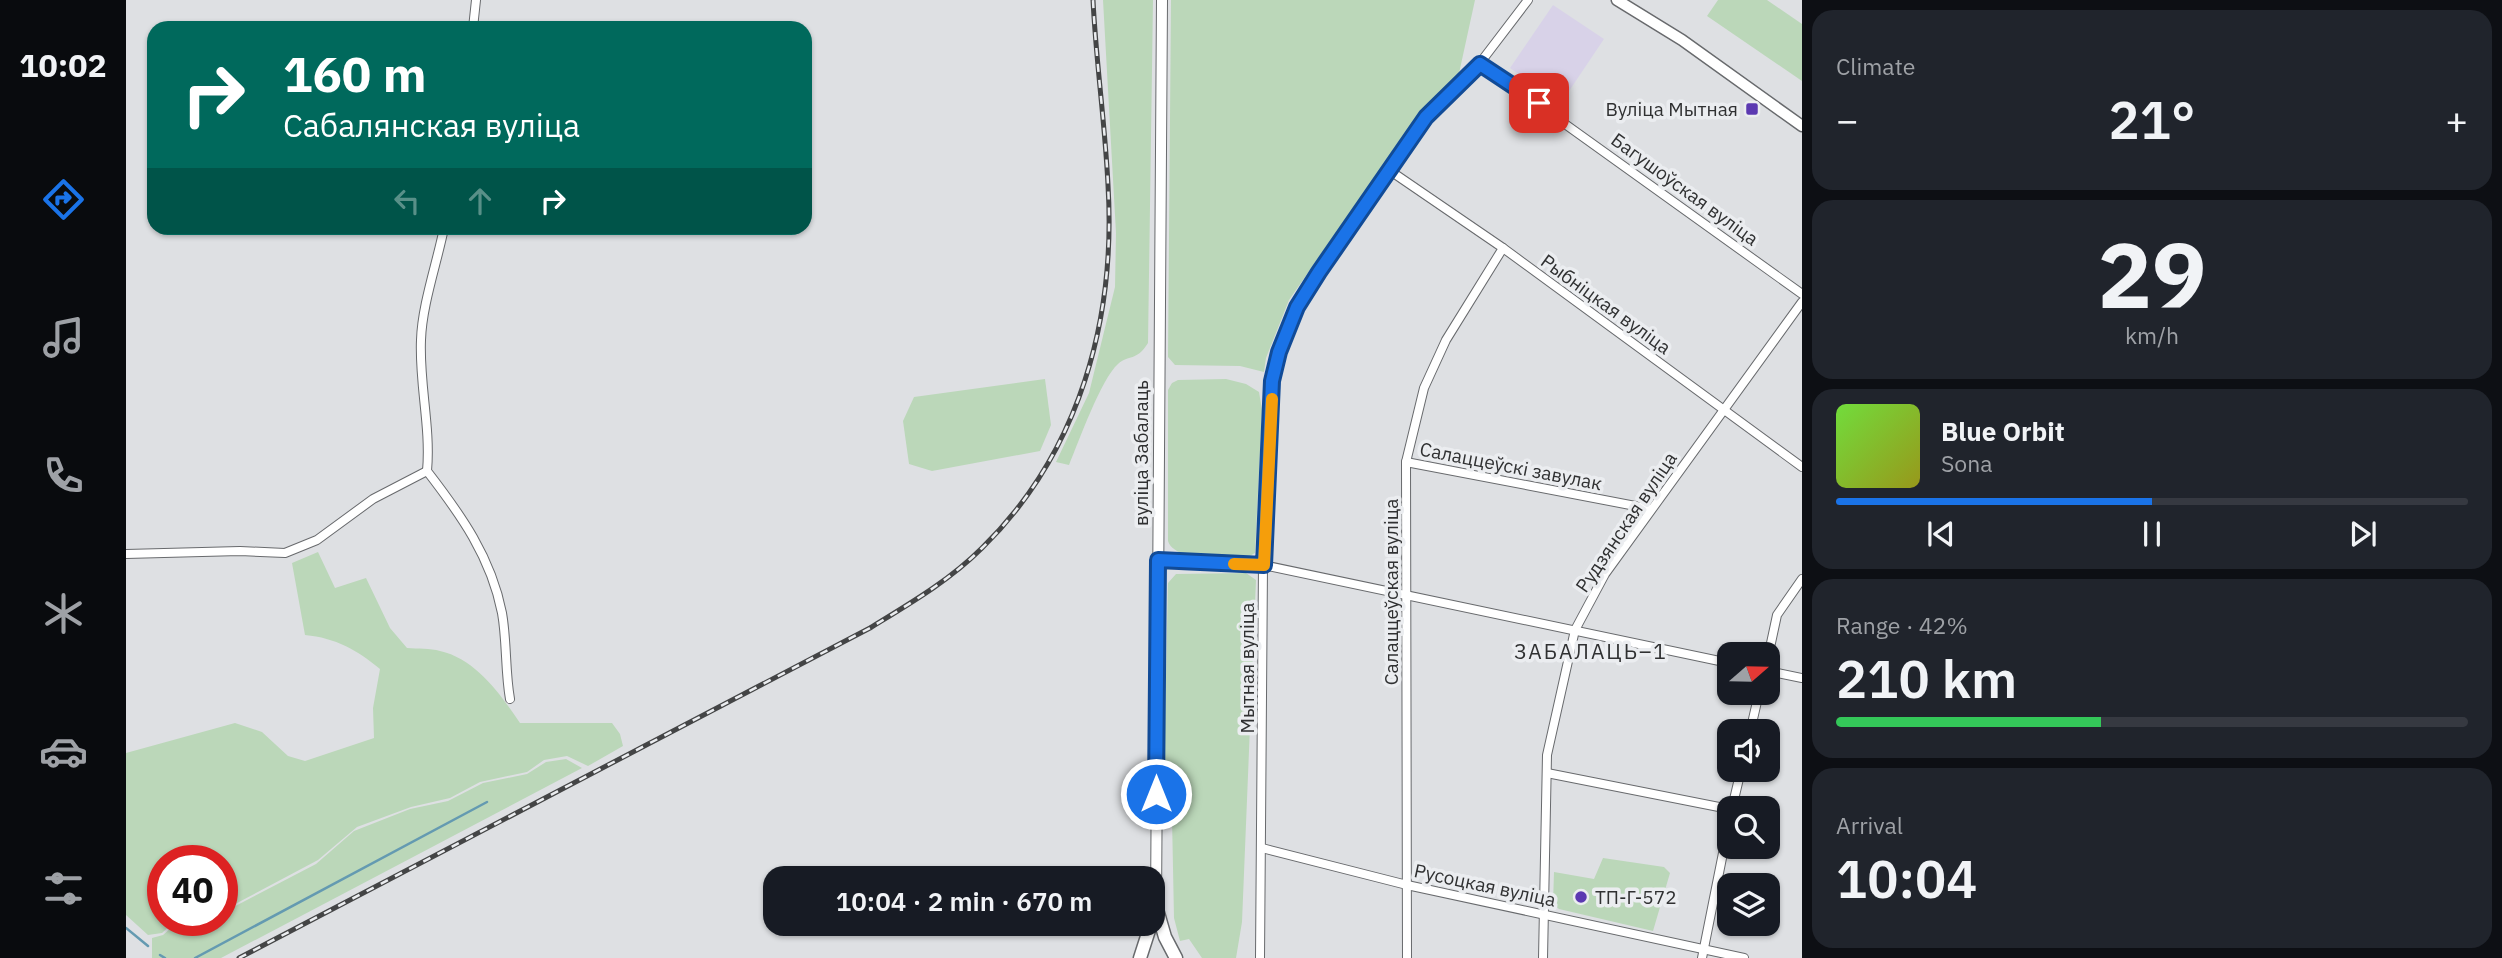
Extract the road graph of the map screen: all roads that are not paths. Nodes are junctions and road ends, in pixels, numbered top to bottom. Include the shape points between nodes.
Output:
1 (476, 0) edge
2 (1162, 0) edge
3 (1528, 0) edge
4 (1617, 0) edge
5 (474, 21) edge
6 (1480, 64) junction
7 (1802, 126) edge
8 (1390, 170) junction
9 (442, 235) edge
10 (1503, 248) junction
11 (1802, 294) edge
12 (1802, 302) edge
13 (1723, 410) junction
14 (1406, 462) junction
15 (1802, 467) edge
16 (427, 471) junction
17 (1651, 509) junction
18 (126, 554) edge
19 (1158, 560) junction
20 (1264, 565) junction
21 (1802, 579) edge
22 (1408, 595) junction
23 (1575, 630) junction
24 (1771, 642) edge
25 (1717, 660) edge
26 (1780, 673) edge
27 (1802, 678) edge
28 (510, 699) dead end
29 (1547, 773) junction
30 (1717, 806) edge
31 (1262, 848) junction
32 (1722, 859) edge
33 (1155, 866) edge
34 (1407, 885) junction
35 (1543, 912) junction
36 (1147, 936) edge
37 (1165, 936) edge
38 (1703, 953) edge
39 (1140, 958) edge
40 (1176, 958) edge
41 (1260, 958) edge
42 (1407, 958) edge
43 (1543, 958) edge
44 (1744, 958) edge

1 - 5 street
2 - 19 street, вуліца Забалаць
3 - 6 street, Мытная вуліца
4 - 7 main road via 1682,40
6 - 8 street, Мытная вуліца via 1426,117
6 - 11 street, Багушоўская вуліца
8 - 10 street, Рыбніцкая вуліца
8 - 20 street, Мытная вуліца via 1297,307 1279,352 1272,381
9 - 16 street via 420,343
10 - 13 street, Рыбніцкая вуліца
10 - 14 street, Салаццеўская вуліца via 1446,340 1424,388
12 - 13 street, Рудзянская вуліца
13 - 15 street, Рыбніцкая вуліца
13 - 17 street, Рудзянская вуліца
14 - 17 street, Салаццеўскі завулак
14 - 22 street, Салаццеўская вуліца
16 - 18 street via 373,499 317,540 285,553
16 - 28 street via 467,524 492,573 502,615
17 - 23 street, Рудзянская вуліца via 1605,574
19 - 20 street
19 - 33 street, вуліца Забалаць
20 - 22 street
20 - 31 street, Мытная вуліца
21 - 24 street via 1777,615
22 - 23 street
22 - 34 street, Салаццеўская вуліца
23 - 25 street
23 - 29 street, Рудзянская вуліца via 1548,746
26 - 27 street
29 - 30 street
29 - 35 street, Рудзянская вуліца
31 - 34 street, Русоцкая вуліца
31 - 41 street, Мытная вуліца
32 - 38 street
34 - 35 street, Русоцкая вуліца
34 - 42 street, Салаццеўская вуліца
35 - 38 street, Русоцкая вуліца
35 - 43 street, Рудзянская вуліца
36 - 39 main road
37 - 40 main road
38 - 44 street, Русоцкая вуліца

